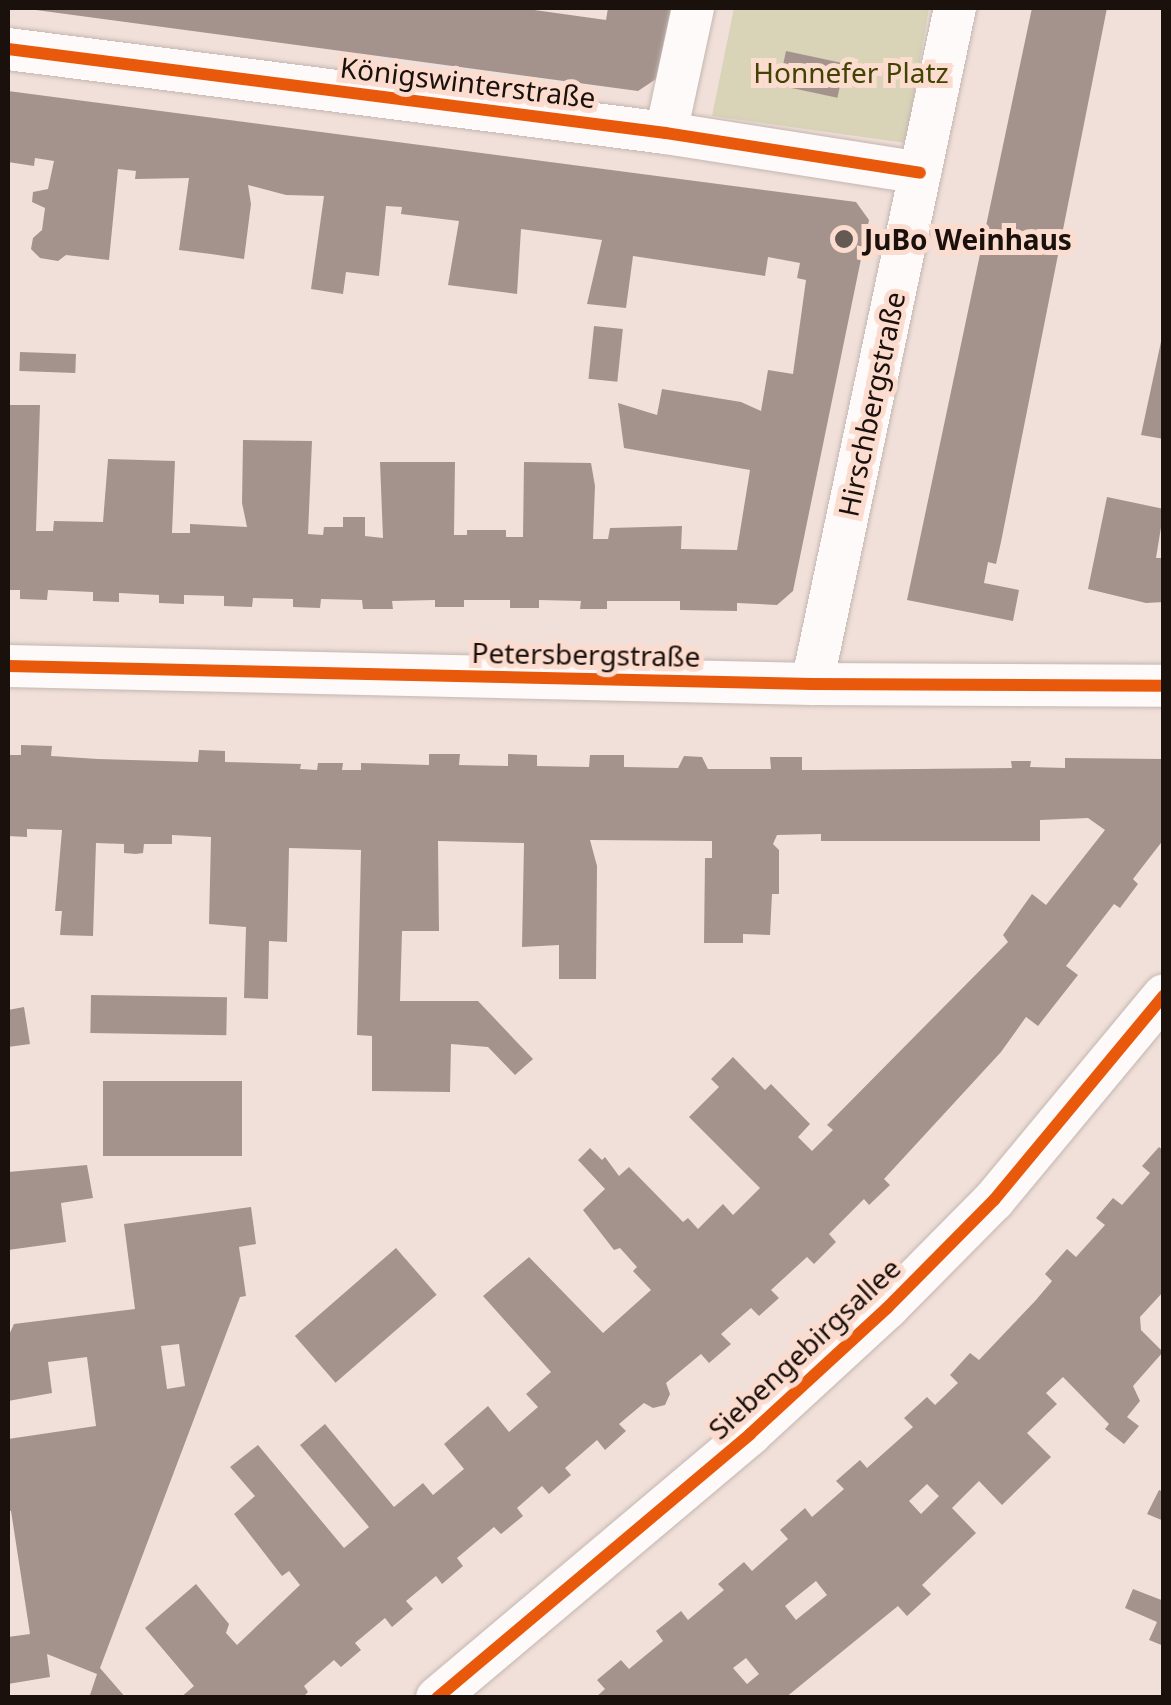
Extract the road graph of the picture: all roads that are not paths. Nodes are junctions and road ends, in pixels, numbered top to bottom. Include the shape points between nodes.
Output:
1 (693, 8) edge
2 (955, 8) edge
3 (8, 49) edge
4 (666, 133) junction
5 (920, 172) junction
6 (8, 666) edge
7 (812, 684) junction
8 (1164, 686) edge
9 (1164, 995) edge
10 (437, 1698) edge

1 - 4 street
2 - 5 street, Hirschbergstraße
3 - 4 street, Königswinterstraße
4 - 5 street, Königswinterstraße
5 - 7 street, Hirschbergstraße
6 - 7 street, Petersbergstraße
7 - 8 street, Petersbergstraße
9 - 10 street, Siebengebirgsallee via 994,1200 887,1308 750,1434

